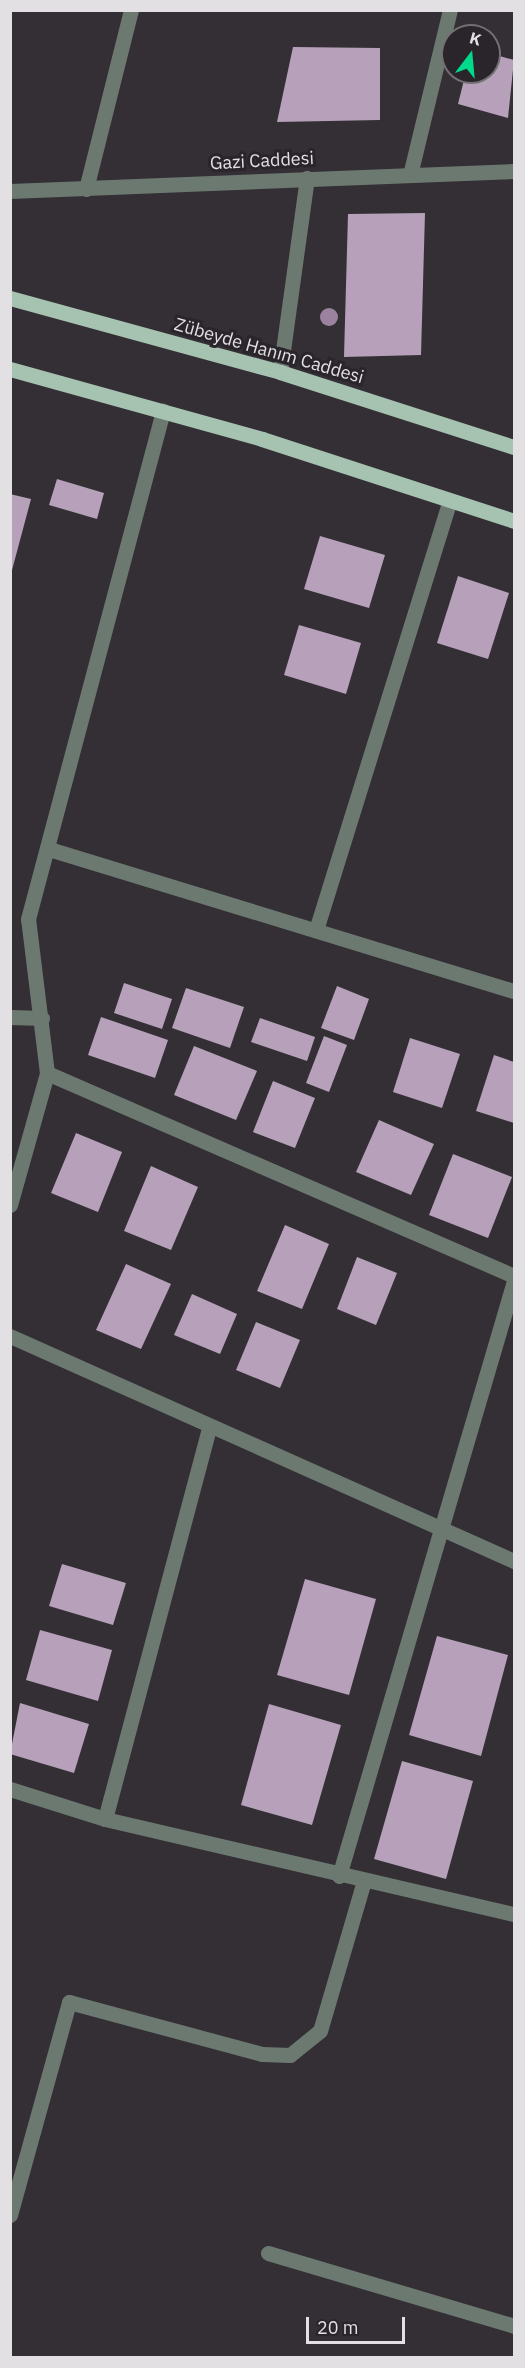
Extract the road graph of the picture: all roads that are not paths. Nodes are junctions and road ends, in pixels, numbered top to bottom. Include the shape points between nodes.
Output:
1 (131, 10) edge
2 (450, 10) edge
3 (514, 171) edge
4 (410, 175) junction
5 (307, 178) junction
6 (86, 189) junction
7 (10, 191) edge
8 (10, 298) edge
9 (10, 369) edge
10 (280, 372) junction
11 (163, 411) junction
12 (514, 447) edge
13 (450, 500) junction
14 (514, 521) edge
15 (49, 849) junction
16 (316, 930) junction
17 (514, 991) edge
18 (10, 1017) edge
19 (42, 1018) junction
20 (47, 1073) junction
21 (10, 1205) edge
22 (514, 1276) edge
23 (514, 1281) edge
24 (10, 1336) edge
25 (209, 1429) junction
26 (440, 1529) junction
27 (514, 1561) edge
28 (10, 1789) edge
29 (105, 1819) junction
30 (339, 1876) junction
31 (364, 1881) junction
32 (514, 1914) edge
33 (10, 2215) edge
34 (268, 2253) dead end
35 (514, 2326) edge

1 - 6 street
2 - 4 street
3 - 4 street, Gazi Caddesi
4 - 5 street, Gazi Caddesi
5 - 6 street, Gazi Caddesi
5 - 10 street
6 - 7 street, Gazi Caddesi
8 - 10 main road, Zübeyde Hanım Caddesi
9 - 11 main road
10 - 12 main road, Zübeyde Hanım Caddesi
11 - 13 main road
11 - 15 street
13 - 14 main road
13 - 16 street
15 - 16 street
15 - 19 street via 28,919
16 - 17 street
18 - 19 street
19 - 20 street
20 - 21 street
20 - 22 street
23 - 26 street
24 - 25 street
25 - 26 street
25 - 29 street
26 - 27 street
26 - 30 street
28 - 29 street
29 - 30 street
30 - 31 street
31 - 32 street
31 - 33 street via 320,2031 290,2055 262,2054 69,2002
34 - 35 street

